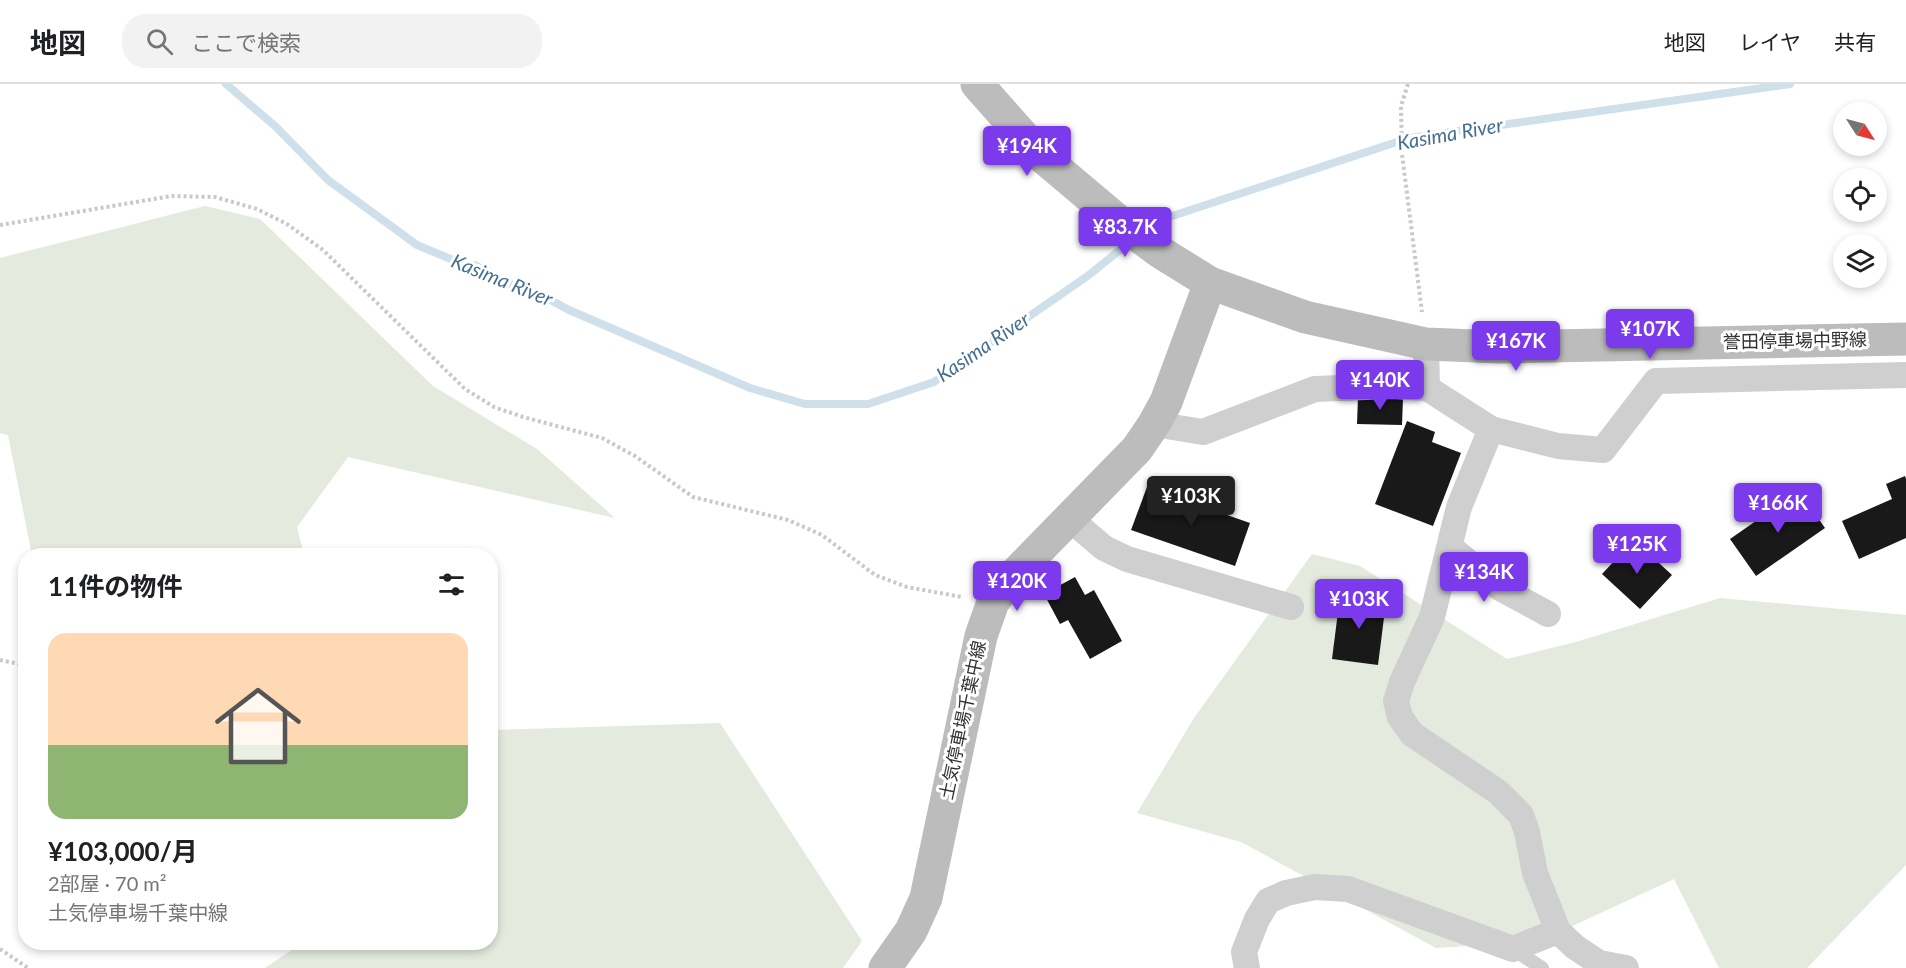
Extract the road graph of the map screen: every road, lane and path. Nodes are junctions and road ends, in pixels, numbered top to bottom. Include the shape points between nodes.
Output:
1 (977, 84) edge
2 (1408, 84) edge
3 (0, 225) edge
4 (1210, 283) junction
5 (1906, 339) edge
6 (1426, 345) junction
7 (1906, 375) edge
8 (1427, 388) junction
9 (1154, 423) junction
10 (1491, 429) junction
11 (1070, 519) junction
12 (1450, 547) junction
13 (993, 602) junction
14 (1291, 607) dead end
15 (1548, 614) dead end
16 (0, 660) edge
17 (18, 664) edge
18 (1558, 931) junction
19 (0, 949) edge
20 (1513, 949) junction
21 (28, 968) edge
22 (885, 968) edge
23 (1246, 968) edge
24 (1542, 968) edge
25 (1626, 968) edge

1 - 4 main road, 誉田停車場中野線 via 1040,154 1122,224
2 - 6 path via 1401,106 1402,154
3 - 13 path via 171,196 215,197 257,208 323,250 465,389 494,407 602,438 693,497 788,520 822,535 876,575 907,587
4 - 6 main road, 誉田停車場中野線 via 1305,317
4 - 9 main road, 土気停車場千葉中線 via 1166,402
5 - 6 main road, 誉田停車場中野線
6 - 8 street
7 - 10 street via 1656,381 1603,450 1558,446
8 - 9 street via 1315,389 1203,432
8 - 10 street
9 - 11 main road, 土気停車場千葉中線 via 1137,449
10 - 12 street via 1459,507
11 - 13 main road, 土気停車場千葉中線 via 1013,576
11 - 14 street via 1104,548 1127,559
12 - 15 street via 1500,588
12 - 18 street via 1432,617 1396,701 1400,717 1412,734 1498,792 1521,815 1535,873
13 - 22 main road, 土気停車場千葉中線 via 981,636 926,898 911,931
16 - 17 path
18 - 20 street
18 - 25 street via 1599,963
19 - 21 path
20 - 23 street via 1348,889 1315,887 1269,901 1244,952
20 - 24 lane

